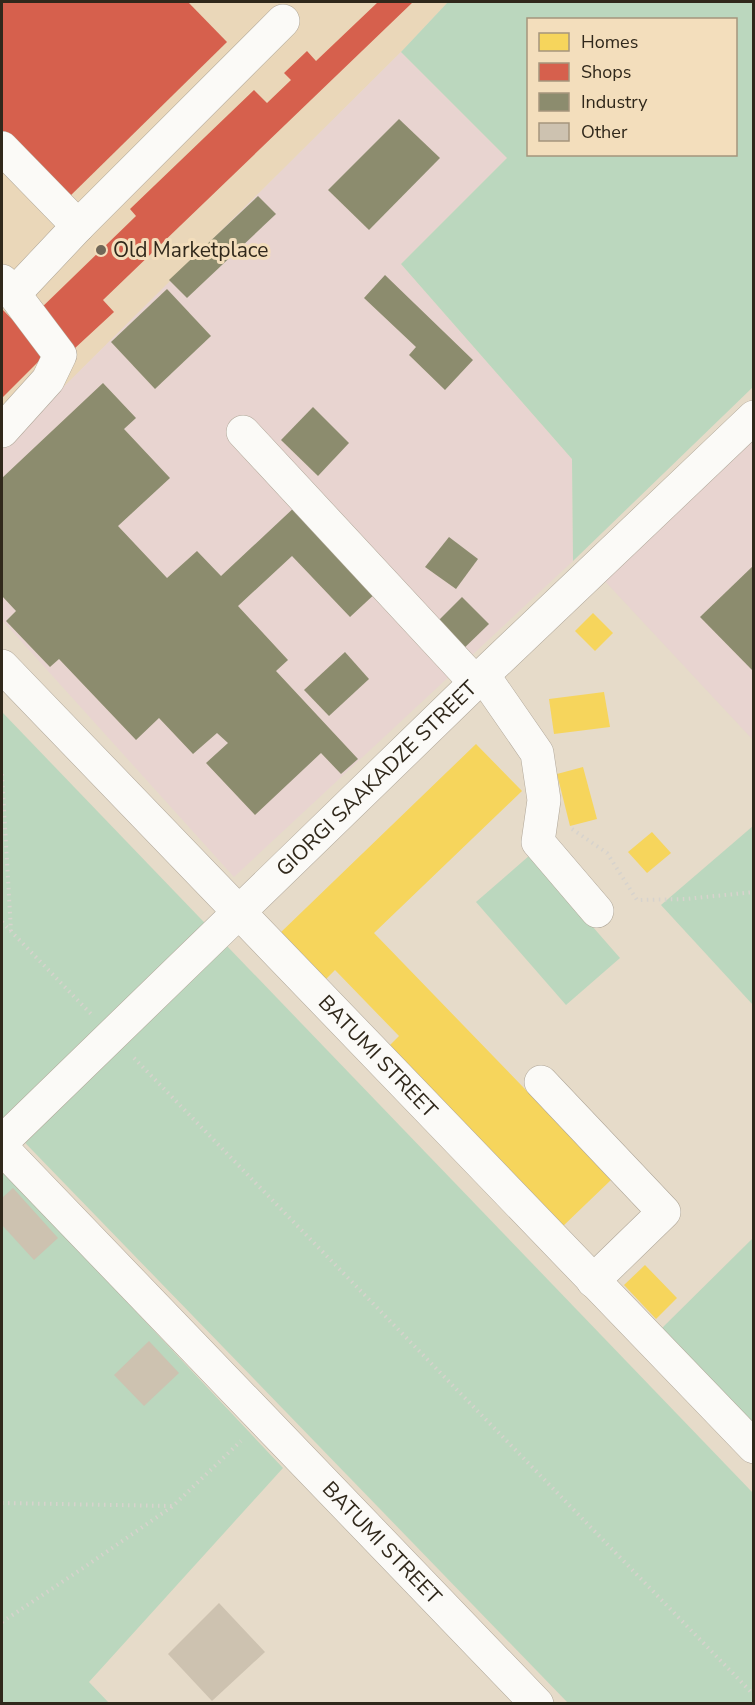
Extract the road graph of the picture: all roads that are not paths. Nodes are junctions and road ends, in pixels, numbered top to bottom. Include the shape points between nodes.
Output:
1 (283, 21) dead end
2 (2, 148) edge
3 (78, 226) junction
4 (8, 287) edge
5 (753, 417) edge
6 (2, 431) edge
7 (243, 432) dead end
8 (2, 666) edge
9 (479, 679) junction
10 (597, 911) dead end
11 (238, 912) junction
12 (541, 1082) dead end
13 (2, 1142) edge
14 (2, 1148) edge
15 (593, 1281) junction
16 (753, 1447) edge
17 (537, 1704) edge

1 - 3 street
2 - 3 street
3 - 4 street
4 - 6 street via 60,355 48,380
5 - 9 street, GIORGI SAAKADZE STREET
7 - 9 street
8 - 11 street, BATUMI STREET
9 - 10 street via 537,753 544,800 538,842
9 - 11 street, GIORGI SAAKADZE STREET
11 - 13 street, GIORGI SAAKADZE STREET
11 - 15 street, BATUMI STREET
12 - 15 street via 664,1212
14 - 17 street, BATUMI STREET
15 - 16 street, BATUMI STREET

